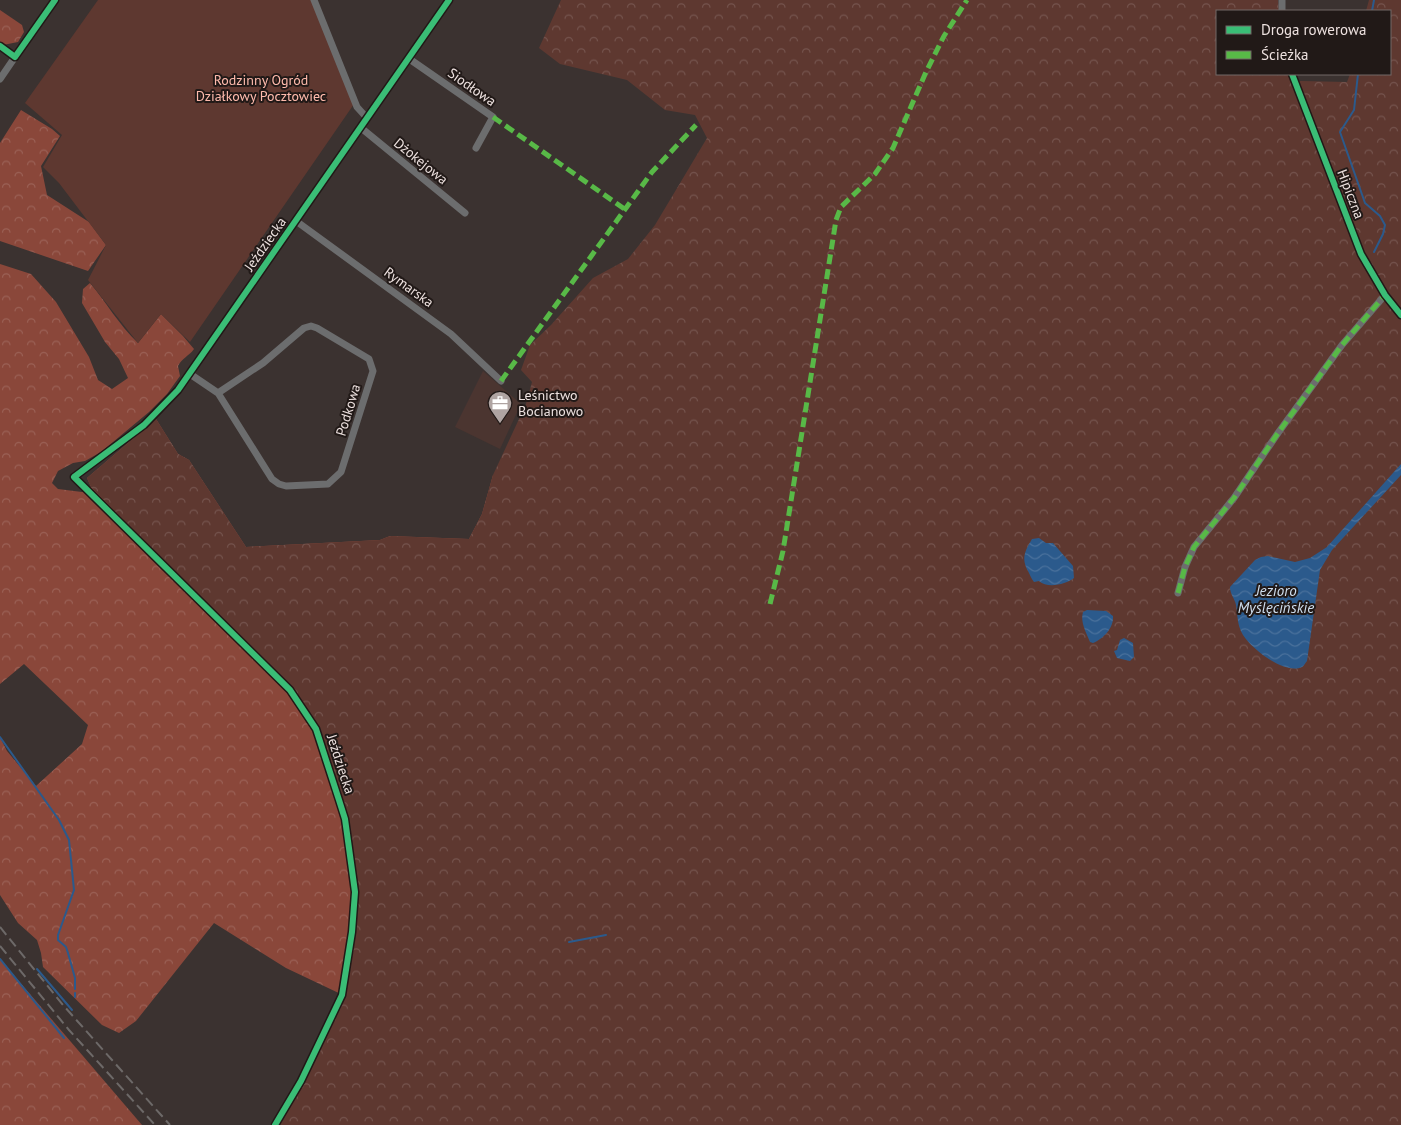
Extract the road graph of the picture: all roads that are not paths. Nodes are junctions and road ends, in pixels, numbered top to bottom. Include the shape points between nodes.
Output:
1 (55, 0) edge
2 (314, 0) edge
3 (449, 0) edge
4 (0, 46) edge
5 (15, 57) junction
6 (408, 58) junction
7 (1292, 75) edge
8 (0, 79) edge
9 (366, 118) junction
10 (360, 127) junction
11 (476, 148) dead end
12 (465, 213) dead end
13 (296, 221) junction
14 (1385, 295) junction
15 (1401, 315) edge
16 (190, 374) junction
17 (501, 381) dead end
18 (218, 393) junction
19 (1178, 593) dead end
20 (275, 1125) edge

1 - 5 street
2 - 9 street via 357,107
3 - 6 street, Jeździecka
4 - 5 street
5 - 8 street
6 - 9 street, Jeździecka
6 - 11 street, Siodłowa via 493,117
7 - 14 street, Hipiczna via 1342,209 1367,266
9 - 10 street, Jeździecka
10 - 12 street, Dżokejowa
10 - 13 street, Jeździecka
13 - 16 street, Jeździecka
13 - 17 street, Rymarska via 451,334
14 - 15 street, Hipiczna
14 - 19 street via 1342,346 1234,498 1194,547
16 - 18 street, Podkowa
16 - 20 street, Jeździecka via 144,425 74,477 290,690 316,729 345,819 355,892 342,995 301,1081
18 - 18 street, Podkowa via 311,326 369,359 372,364 373,371 341,472 328,484 286,486 272,479

